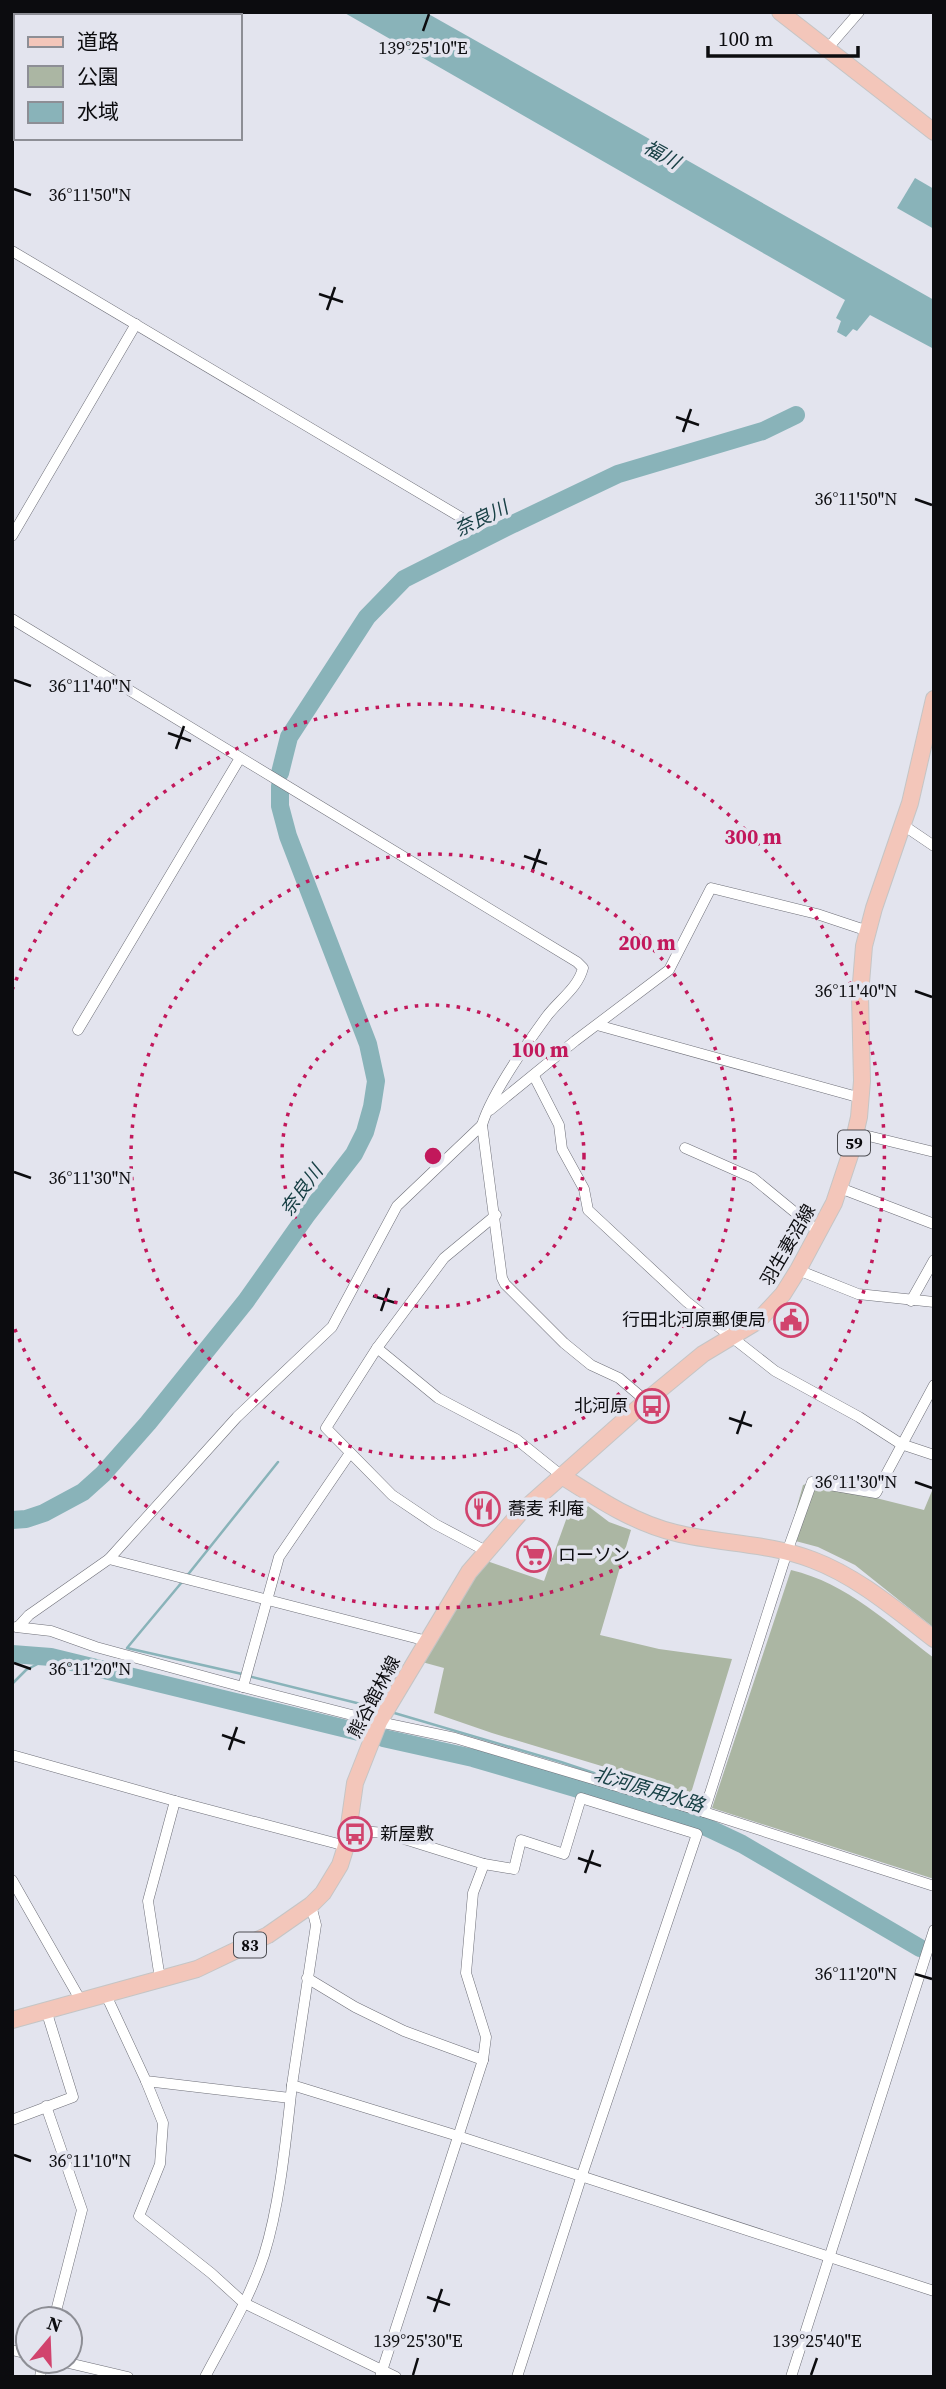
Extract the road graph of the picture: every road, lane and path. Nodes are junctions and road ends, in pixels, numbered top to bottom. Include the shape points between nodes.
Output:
1 (780, 12) edge
2 (859, 12) edge
3 (827, 49) junction
4 (934, 132) edge
5 (12, 251) edge
6 (136, 324) junction
7 (463, 518) dead end
8 (12, 536) edge
9 (12, 619) edge
10 (934, 699) edge
11 (240, 758) junction
12 (903, 825) junction
13 (934, 846) edge
14 (868, 931) junction
15 (597, 1025) junction
16 (78, 1030) dead end
17 (534, 1076) junction
18 (861, 1098) junction
19 (484, 1120) junction
20 (856, 1133) junction
21 (685, 1148) dead end
22 (934, 1153) edge
23 (840, 1188) junction
24 (496, 1215) junction
25 (934, 1224) edge
26 (819, 1232) junction
27 (934, 1260) edge
28 (798, 1270) junction
29 (911, 1301) junction
30 (934, 1302) edge
31 (730, 1338) junction
32 (377, 1348) junction
33 (934, 1385) edge
34 (646, 1401) junction
35 (901, 1444) junction
36 (350, 1453) junction
37 (934, 1455) edge
38 (562, 1476) junction
39 (486, 1551) junction
40 (787, 1552) junction
41 (109, 1559) junction
42 (266, 1600) junction
43 (15, 1628) edge
44 (934, 1639) edge
45 (427, 1641) junction
46 (243, 1687) junction
47 (378, 1724) junction
48 (12, 1755) edge
49 (175, 1801) junction
50 (705, 1812) junction
51 (347, 1838) junction
52 (484, 1864) junction
53 (12, 1880) edge
54 (934, 1886) edge
55 (312, 1905) junction
56 (934, 1930) edge
57 (307, 1978) junction
58 (160, 1979) junction
59 (106, 1995) junction
60 (81, 2001) junction
61 (46, 2010) junction
62 (12, 2020) edge
63 (483, 2060) junction
64 (146, 2081) junction
65 (292, 2085) junction
66 (290, 2098) junction
67 (46, 2106) junction
68 (12, 2120) edge
69 (458, 2136) junction
70 (581, 2178) junction
71 (829, 2258) junction
72 (934, 2291) edge
73 (244, 2303) junction
74 (58, 2305) edge
75 (84, 2367) edge
76 (381, 2374) edge
77 (128, 2377) edge
78 (205, 2377) edge
79 (396, 2377) edge
80 (517, 2377) edge
81 (791, 2377) edge

1 - 3 main road
2 - 3 street
3 - 4 main road
5 - 6 street
6 - 7 street
6 - 8 street
9 - 11 street
10 - 12 main road, 羽生妻沼線 / 59
11 - 16 street
11 - 19 street via 583,968 580,979 548,1014
12 - 13 street
12 - 14 main road, 羽生妻沼線 / 59
14 - 15 street via 711,888 669,970
14 - 18 main road, 羽生妻沼線 / 59 via 860,975
15 - 17 street
15 - 18 street
17 - 19 street
17 - 31 street via 559,1125 562,1149 583,1189 588,1210
18 - 20 main road, 羽生妻沼線 / 59
19 - 24 street
19 - 41 street via 397,1206 332,1327 237,1417
20 - 22 street
20 - 23 main road, 羽生妻沼線 / 59
21 - 26 street via 753,1178
23 - 25 street
23 - 26 main road, 羽生妻沼線 / 59
24 - 32 street via 444,1258
24 - 34 street via 505,1284 564,1343
26 - 28 main road, 羽生妻沼線 / 59
27 - 29 street
28 - 29 street via 858,1294
28 - 31 main road, 羽生妻沼線 / 59 via 769,1311
29 - 30 street
31 - 34 main road, 羽生妻沼線 / 59
31 - 35 street via 775,1371
32 - 36 street via 326,1428
32 - 38 street via 438,1398 516,1439
33 - 35 street
34 - 38 main road, 羽生妻沼線 / 59
35 - 37 street
35 - 40 street via 876,1493 812,1482
36 - 39 street via 392,1495
36 - 42 street via 279,1557
38 - 39 main road, 熊谷館林線 / 83
38 - 40 main road via 622,1513 654,1526
39 - 45 main road, 熊谷館林線 / 83
40 - 44 main road via 856,1581
40 - 50 street
41 - 42 street
41 - 43 street
42 - 45 street
42 - 46 street
43 - 46 street via 51,1631
45 - 47 main road, 熊谷館林線 / 83
46 - 47 street
47 - 50 street via 455,1738
47 - 51 main road, 熊谷館林線 / 83 via 355,1783
48 - 49 street
49 - 51 street
49 - 58 street via 148,1901
50 - 54 street
51 - 52 street via 385,1833
51 - 55 main road, 熊谷館林線 / 83 via 332,1881
52 - 63 street via 473,1893 466,1973 486,2037
52 - 70 street via 514,1869 521,1840 564,1854 581,1798 697,1834
53 - 60 street
55 - 57 street via 316,1925
55 - 58 main road, 熊谷館林線 / 83 via 245,1947 197,1969
56 - 71 street
57 - 63 street via 404,2031
57 - 65 street
58 - 59 main road, 熊谷館林線 / 83
59 - 60 main road, 熊谷館林線 / 83
59 - 64 street
60 - 61 main road, 熊谷館林線 / 83
61 - 62 main road, 熊谷館林線 / 83
61 - 67 street via 73,2097
63 - 69 street
64 - 66 street
64 - 73 street via 163,2123 160,2164 139,2216
65 - 66 street
65 - 69 street
66 - 73 street via 274,2213 264,2255
67 - 68 street
67 - 74 street via 82,2210
69 - 70 street
69 - 76 street
70 - 71 street
70 - 80 street
71 - 72 street
71 - 81 street
73 - 76 street
73 - 78 street
75 - 77 street
76 - 79 street

